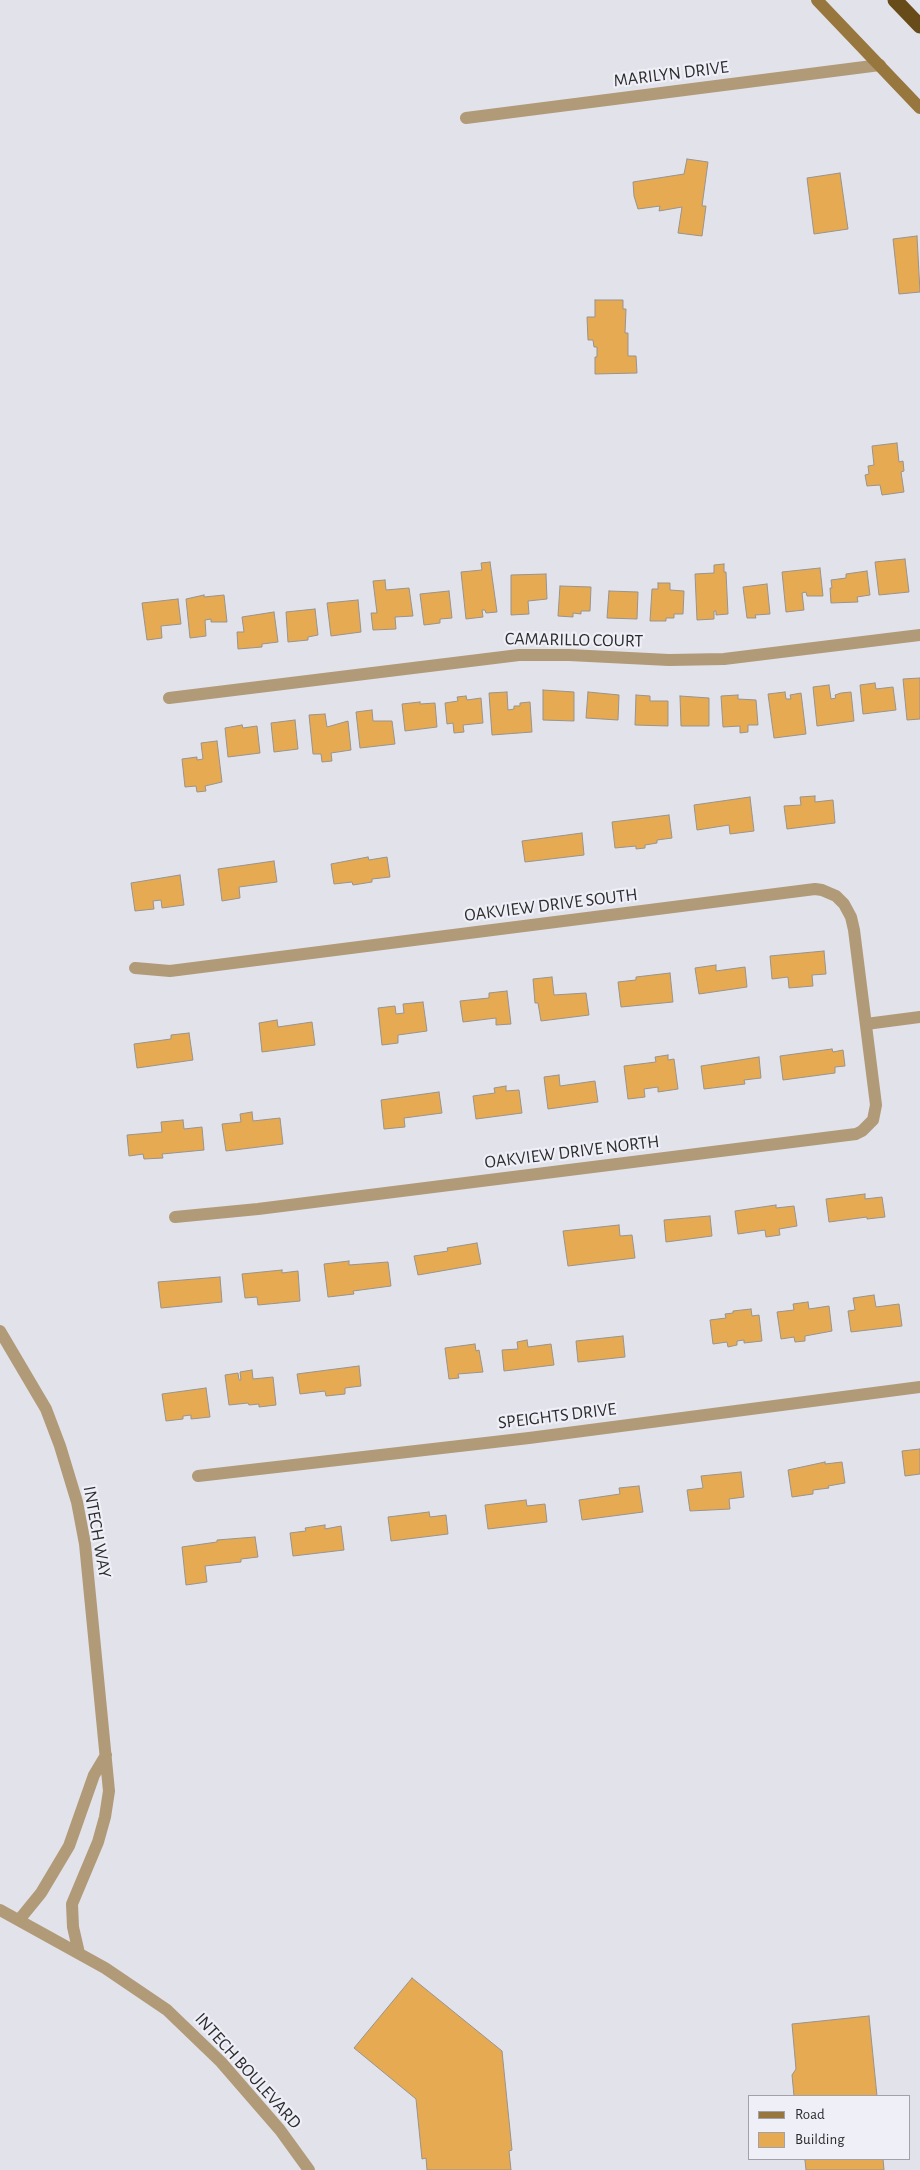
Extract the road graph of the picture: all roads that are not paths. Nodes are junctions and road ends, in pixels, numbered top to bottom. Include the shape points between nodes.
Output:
1 (817, 0) edge
2 (895, 0) edge
3 (920, 26) edge
4 (880, 65) junction
5 (920, 108) edge
6 (466, 118) dead end
7 (920, 635) edge
8 (169, 698) dead end
9 (135, 968) dead end
10 (920, 1017) edge
11 (866, 1024) junction
12 (175, 1217) dead end
13 (0, 1331) edge
14 (920, 1387) edge
15 (198, 1476) dead end
16 (106, 1755) junction
17 (0, 1910) edge
18 (19, 1920) junction
19 (79, 1953) junction
20 (309, 2170) edge

1 - 4 main road
2 - 3 highway
4 - 5 main road
4 - 6 street, MARILYN DRIVE
7 - 8 street, CAMARILLO COURT via 724,659 519,654
9 - 11 street, OAKVIEW DRIVE SOUTH via 170,970 814,889 836,896 851,917
10 - 11 street
11 - 12 street, OAKVIEW DRIVE NORTH via 875,1112 870,1123 856,1134
13 - 16 street, INTECH WAY via 46,1409 77,1502 85,1544
14 - 15 street, SPEIGHTS DRIVE via 529,1438
16 - 18 street via 94,1775 69,1846
16 - 19 street, INTECH WAY via 109,1791 105,1818 72,1904
17 - 18 street, INTECH BOULEVARD
18 - 19 street, INTECH BOULEVARD
19 - 20 street, INTECH BOULEVARD via 155,2001 200,2040 255,2100

